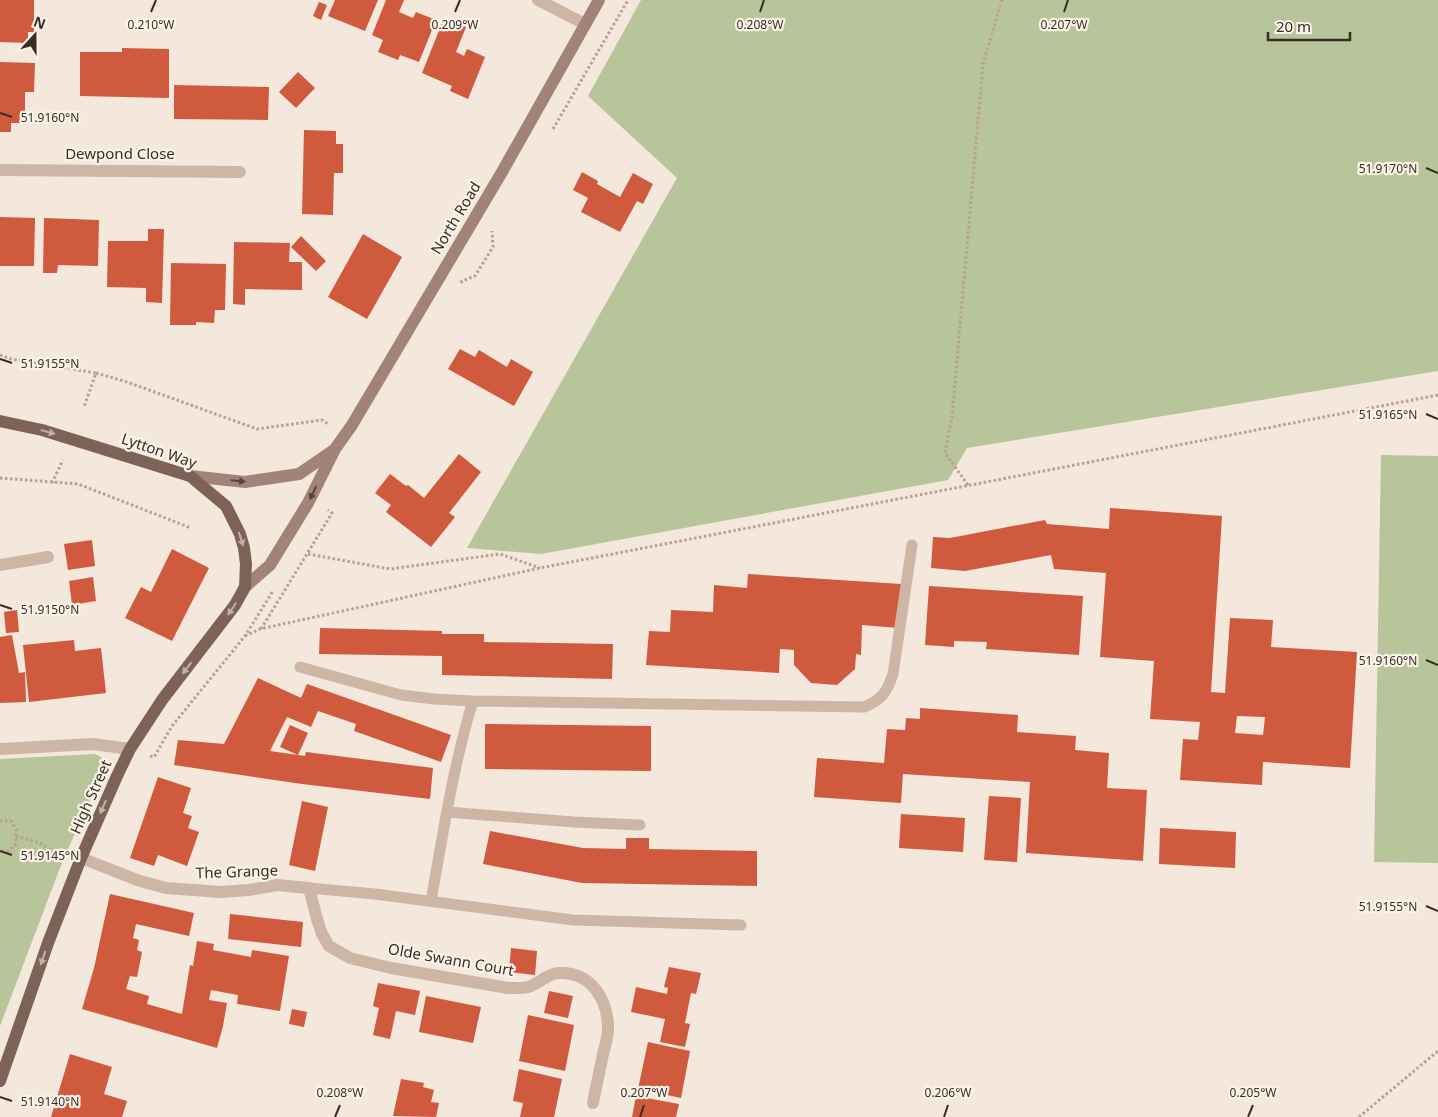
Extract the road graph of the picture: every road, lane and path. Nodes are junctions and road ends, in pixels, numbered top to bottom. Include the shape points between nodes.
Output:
1 (538, 0) edge
2 (599, 0) edge
3 (1002, 0) edge
4 (585, 24) junction
5 (0, 170) edge
6 (240, 172) dead end
7 (0, 355) edge
8 (96, 373) junction
9 (1438, 395) edge
10 (84, 407) dead end
11 (0, 421) edge
12 (326, 422) dead end
13 (335, 449) junction
14 (63, 460) dead end
15 (190, 476) junction
16 (0, 478) edge
17 (52, 483) junction
18 (968, 486) junction
19 (328, 520) dead end
20 (191, 528) dead end
21 (912, 545) dead end
22 (308, 554) junction
23 (48, 557) dead end
24 (0, 565) edge
25 (540, 568) junction
26 (245, 587) junction
27 (253, 623) dead end
28 (217, 630) joint
29 (260, 630) junction
30 (245, 636) junction
31 (300, 667) dead end
32 (473, 701) junction
33 (0, 749) edge
34 (130, 749) junction
35 (154, 757) dead end
36 (447, 812) junction
37 (0, 821) edge
38 (640, 825) dead end
39 (16, 836) junction
40 (0, 850) edge
41 (80, 861) junction
42 (309, 888) junction
43 (431, 901) junction
44 (741, 925) dead end
45 (1438, 1051) edge
46 (0, 1081) edge
47 (593, 1102) dead end
48 (1359, 1117) edge

1 - 4 street
2 - 4 main road, North Road
3 - 18 path via 983,64 952,417 944,453
4 - 13 main road, North Road via 497,180
5 - 6 street, Dewpond Close
7 - 8 path
8 - 10 path
8 - 12 path via 257,428
9 - 18 path
11 -> 15 main road, Lytton Way via 42,430
15 -> 13 main road, North Road via 245,482 299,474
13 -> 26 main road, North Road via 308,503 270,565
14 - 17 path
15 -> 26 main road, Lytton Way via 226,506 234,520 244,548
16 - 17 path
17 - 20 path via 78,484
18 - 25 path
19 - 22 path
21 - 32 lane via 889,689 874,703 864,707
22 - 25 path via 390,568 500,554
22 - 29 path
23 - 24 street
25 - 29 path
26 -> 28 main road, Lytton Way
27 - 30 path
28 -> 34 main road, High Street via 162,700
29 - 30 path
30 - 35 path via 172,726
31 - 32 lane via 401,695
32 - 36 lane via 462,736
33 - 34 street via 93,744
34 -> 41 main road, High Street
36 - 38 lane
36 - 43 lane
37 - 39 path via 11,822
39 - 40 path via 16,844 8,851
39 - 41 path
41 - 42 street, The Grange via 166,888 221,892 277,885
41 -> 46 main road, High Street
42 - 43 lane
42 - 47 street, Olde Swann Court via 322,934 329,946 350,958 508,988 531,986 557,973 570,973 590,981 603,1002 608,1033
43 - 44 lane via 573,920
45 - 48 path

